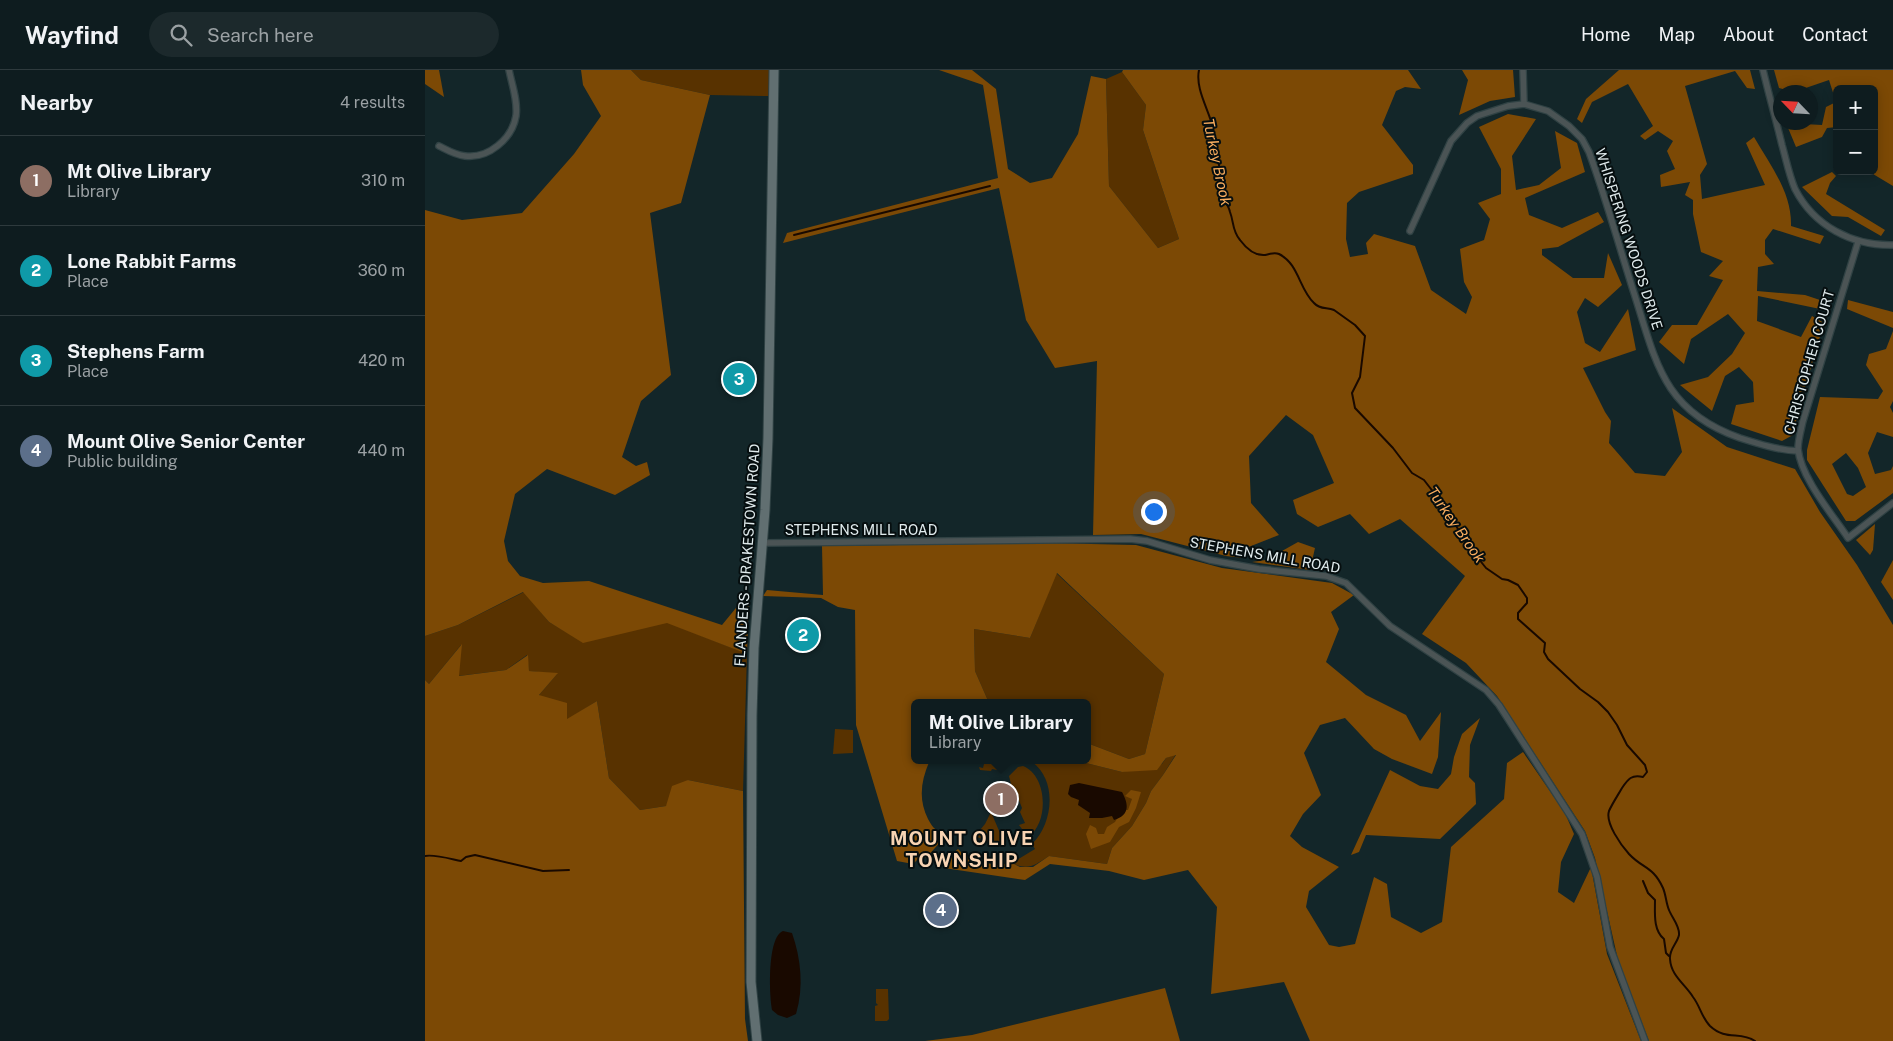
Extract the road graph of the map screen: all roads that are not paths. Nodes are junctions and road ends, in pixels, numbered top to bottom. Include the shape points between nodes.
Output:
1 (509, 70) edge
2 (773, 70) edge
3 (1523, 70) edge
4 (1763, 70) edge
5 (1524, 104) junction
6 (439, 146) dead end
7 (1410, 231) dead end
8 (1858, 242) junction
9 (1893, 246) edge
10 (1798, 451) junction
11 (1893, 503) edge
12 (763, 543) junction
13 (757, 1041) edge
14 (1645, 1041) edge

1 - 6 street via 516,110 513,127 505,139 490,151 469,157
2 - 12 street, FLANDERS - DRAKESTOWN ROAD via 769,430
3 - 5 street
4 - 8 street via 1795,189 1815,217
5 - 7 street, WHISPERING WOODS DRIVE via 1477,116 1458,132 1444,155
5 - 10 street, WHISPERING WOODS DRIVE via 1559,117 1582,139 1589,152 1652,351 1671,389 1689,411 1721,431 1779,450
8 - 9 street
8 - 10 street, CHRISTOPHER COURT via 1803,421
10 - 11 street, CHRISTOPHER COURT via 1806,474 1848,538
12 - 13 street, FLANDERS - DRAKESTOWN ROAD via 754,640 752,715 751,982
12 - 14 street, STEPHENS MILL ROAD via 1130,539 1210,560 1326,576 1346,583 1390,626 1486,690 1499,705 1561,800 1589,850 1610,947

